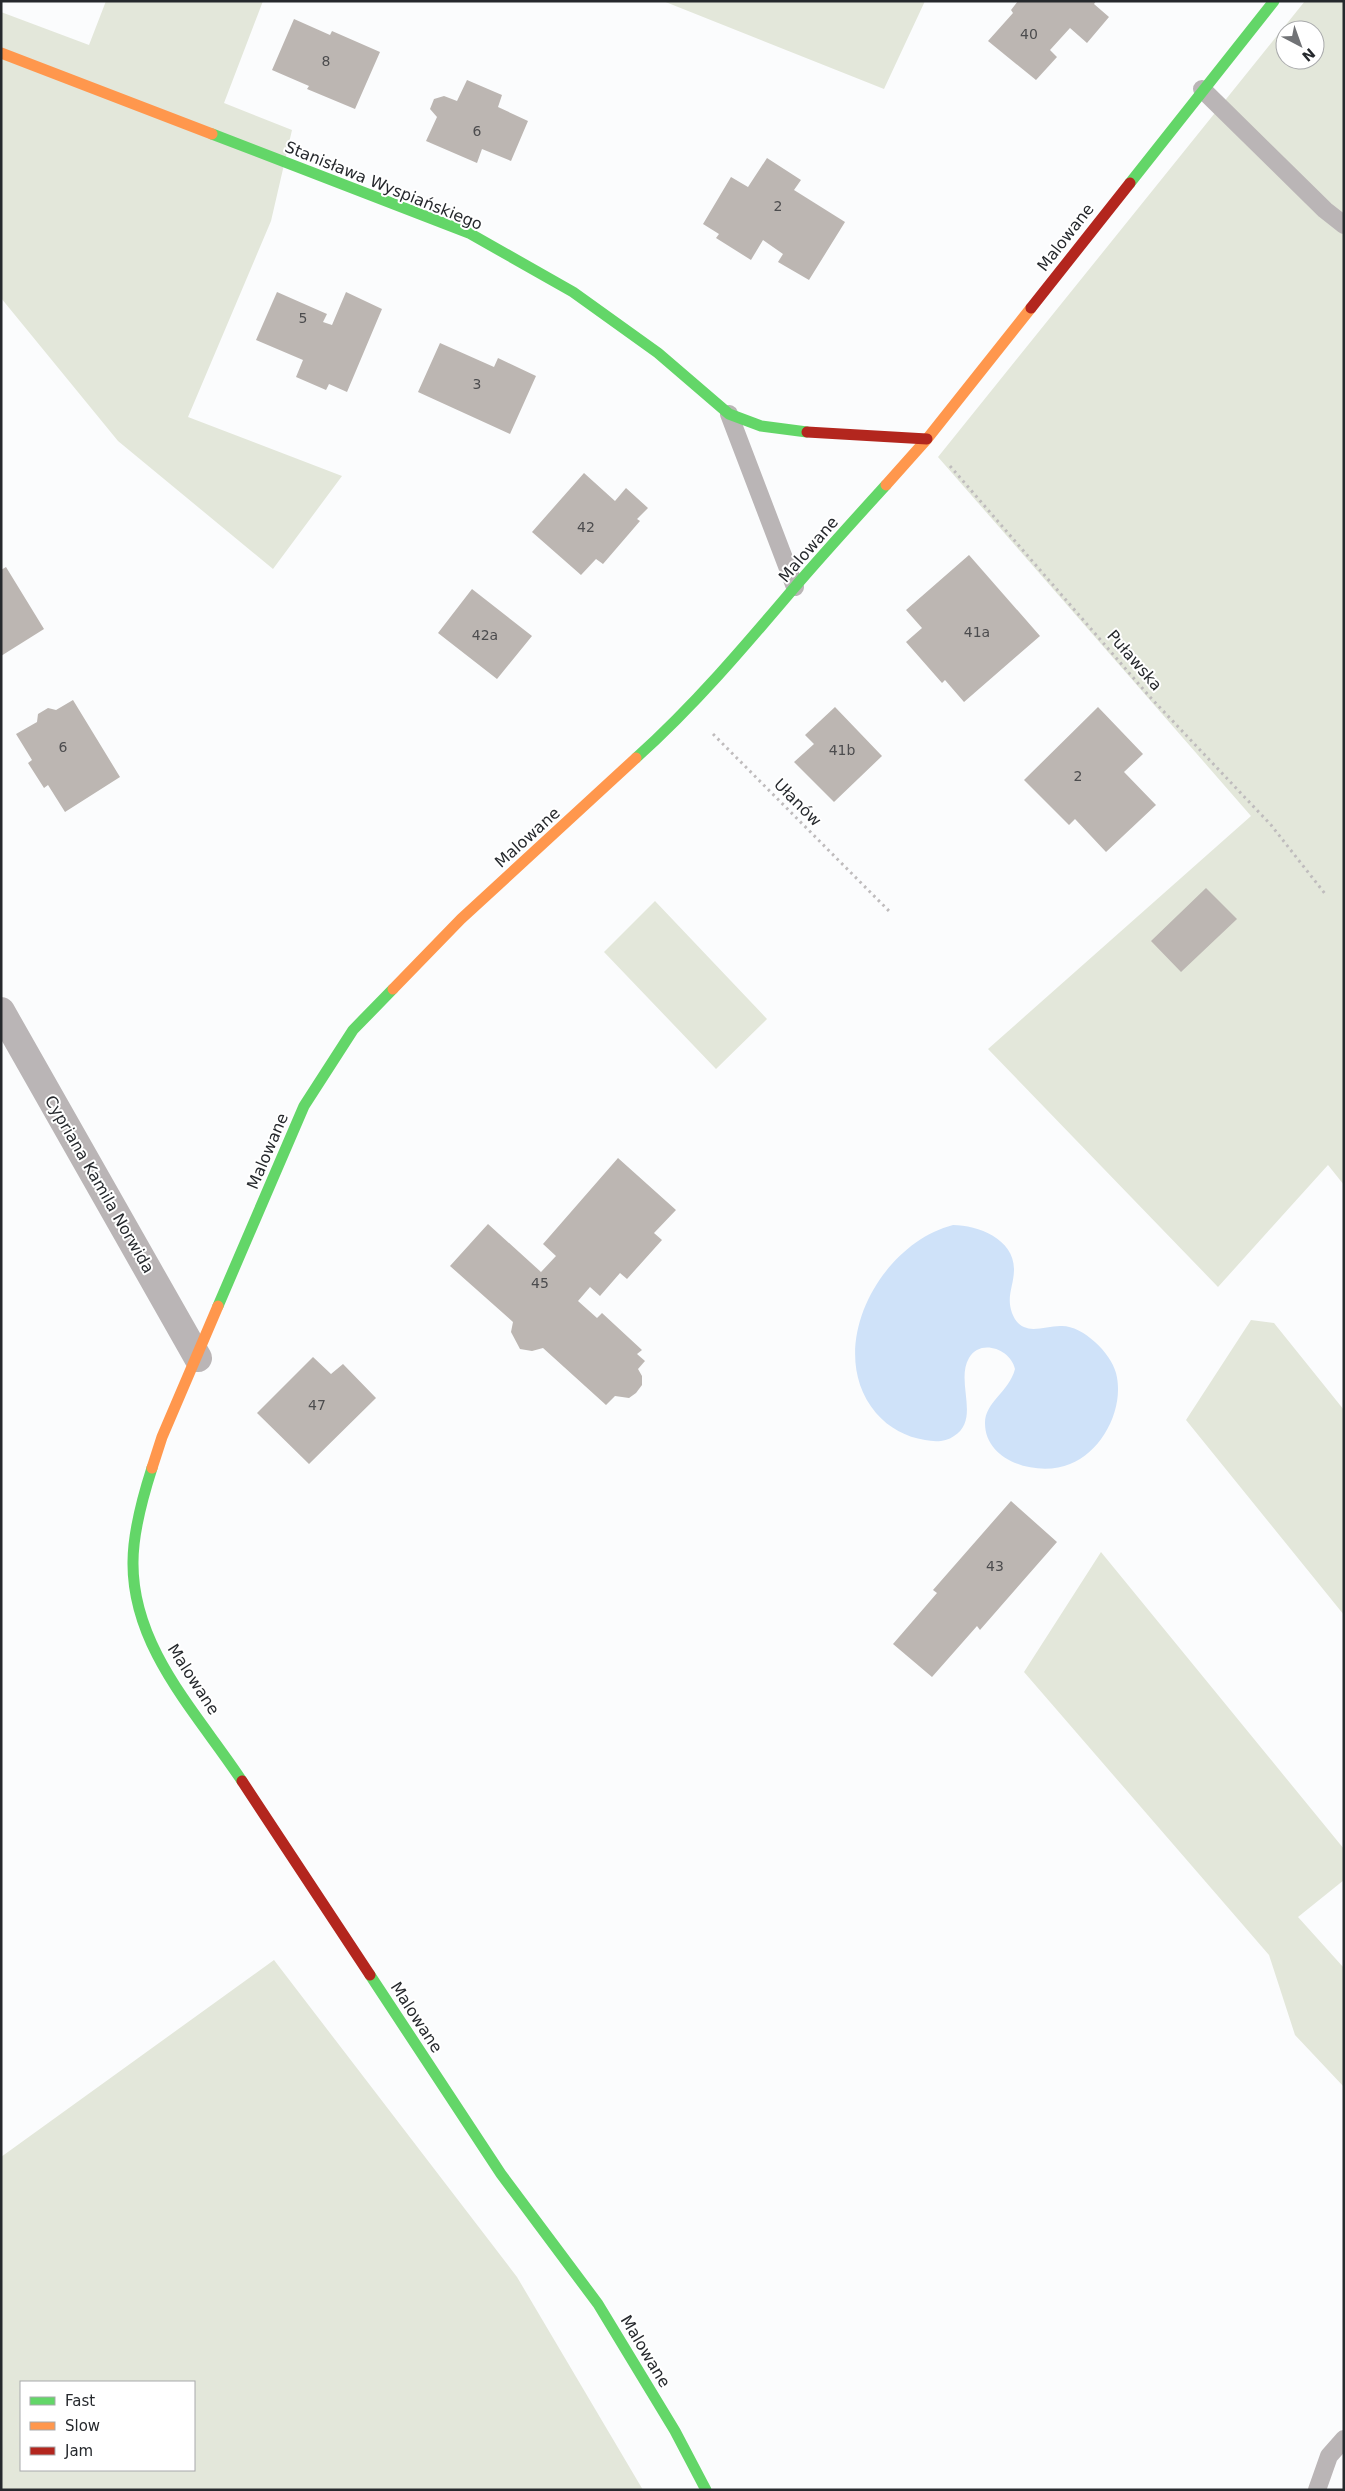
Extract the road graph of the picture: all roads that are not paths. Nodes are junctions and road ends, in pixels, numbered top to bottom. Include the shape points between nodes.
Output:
1 (1274, 1) edge
2 (1, 53) edge
3 (1202, 89) junction
4 (1344, 225) edge
5 (729, 414) junction
6 (927, 438) junction
7 (795, 587) junction
8 (1, 1011) edge
9 (198, 1358) junction
10 (1344, 2439) edge
11 (706, 2490) edge
12 (1317, 2490) edge

1 - 3 street, Malowane
2 - 5 street, Stanisława Wyspiańskiego via 469,233 573,292 658,353
3 - 4 lane
3 - 6 street, Malowane
5 - 6 street, Stanisława Wyspiańskiego via 761,426 827,434
5 - 7 lane
6 - 7 street, Malowane
7 - 9 street, Malowane via 753,639 664,734 461,919 353,1030 304,1106
8 - 9 street, Cypriana Kamila Norwida
9 - 11 street, Malowane via 162,1437 143,1497 133,1562 138,1601 149,1638 163,1666 501,2174 598,2304 648,2384
10 - 12 lane via 1329,2456

